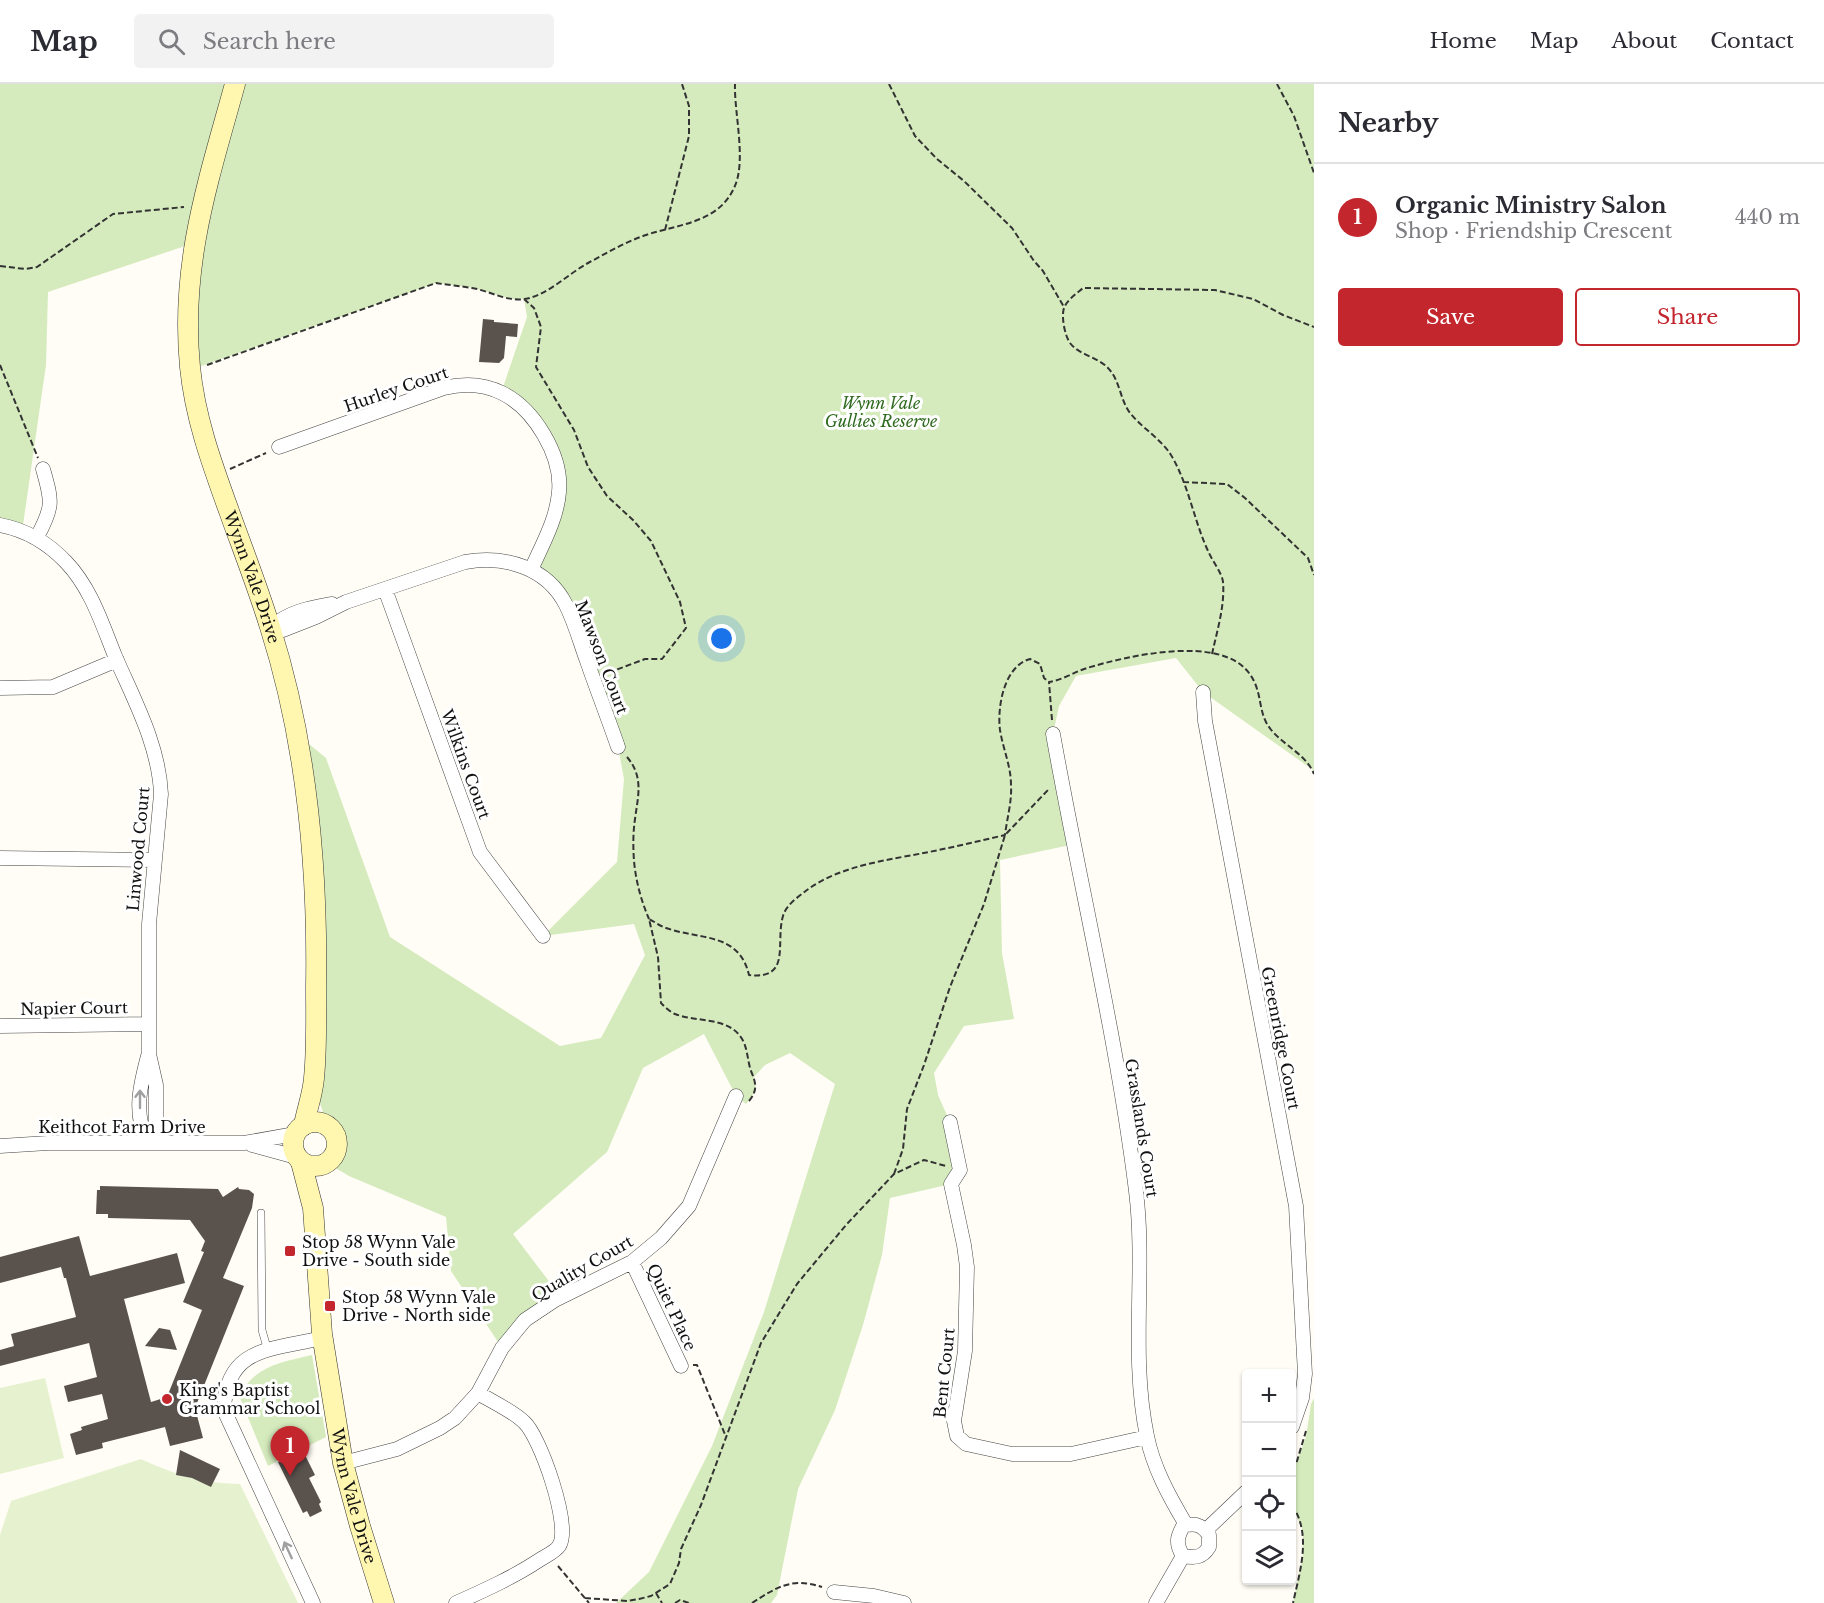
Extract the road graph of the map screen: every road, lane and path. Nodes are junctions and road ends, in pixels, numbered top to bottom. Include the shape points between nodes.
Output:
1 (235, 84) edge
2 (682, 84) edge
3 (735, 84) edge
4 (890, 84) edge
5 (1278, 84) edge
6 (1314, 173) edge
7 (202, 206) junction
8 (665, 230) junction
9 (0, 266) edge
10 (524, 299) junction
11 (1064, 307) junction
12 (1314, 327) edge
13 (0, 365) edge
14 (206, 372) dead end
15 (279, 447) joint
16 (43, 469) joint
17 (230, 469) dead end
18 (1183, 482) junction
19 (0, 525) edge
20 (37, 537) junction
21 (531, 570) junction
22 (1314, 575) edge
23 (385, 589) junction
24 (271, 628) junction
25 (1212, 654) junction
26 (117, 660) junction
27 (593, 678) junction
28 (1049, 682) junction
29 (0, 688) edge
30 (1203, 692) dead end
31 (1053, 734) joint
32 (618, 747) joint
33 (1314, 774) edge
34 (1060, 777) junction
35 (1005, 835) junction
36 (0, 858) edge
37 (154, 860) junction
38 (649, 919) junction
39 (543, 936) dead end
40 (149, 1024) junction
41 (0, 1026) edge
42 (314, 1080) junction
43 (736, 1096) joint
44 (950, 1122) dead end
45 (329, 1127) junction
46 (299, 1129) junction
47 (148, 1143) junction
48 (244, 1143) junction
49 (0, 1146) edge
50 (299, 1159) junction
51 (327, 1163) junction
52 (960, 1170) junction
53 (894, 1174) junction
54 (313, 1208) junction
55 (261, 1214) dead end
56 (632, 1262) junction
57 (322, 1338) junction
58 (268, 1351) junction
59 (681, 1366) joint
60 (478, 1393) junction
61 (1293, 1423) edge
62 (726, 1437) junction
63 (1147, 1437) junction
64 (343, 1463) junction
65 (1242, 1496) edge
66 (1296, 1514) edge
67 (1185, 1523) junction
68 (1206, 1530) junction
69 (548, 1555) junction
70 (1183, 1556) junction
71 (834, 1592) joint
72 (656, 1593) junction
73 (585, 1598) junction
74 (313, 1603) edge
75 (384, 1603) edge
76 (456, 1603) edge
77 (589, 1603) edge
78 (662, 1603) edge
79 (675, 1603) edge
80 (689, 1603) edge
81 (752, 1603) edge
82 (904, 1603) edge
83 (1156, 1603) edge
84 (1293, 1603) edge

1 - 7 main road, Wynn Vale Drive
2 - 8 path via 688,106 689,136
3 - 8 path via 740,143 736,186 727,202 714,213
4 - 11 path via 915,136 1012,228
5 - 6 path
7 - 9 path via 113,214 37,267
7 - 24 main road, Wynn Vale Drive via 192,252 187,306 192,383 208,455
8 - 10 path via 620,245 538,296
10 - 14 path via 436,283 205,366
10 - 27 path via 534,308 542,327 536,367 607,496 651,541 680,602 687,628 662,659 645,659
11 - 12 path via 1083,288 1215,290 1253,299
11 - 18 path via 1064,328 1070,344 1109,369 1128,410 1171,455
13 - 16 path
15 - 17 path
15 - 21 street, Hurley Court via 444,388 472,385 496,390 533,418 550,445 559,475 553,519
16 - 20 street via 51,495 49,516
18 - 22 path via 1227,484 1308,558
18 - 25 path via 1208,551 1223,579
19 - 20 street, Linwood Court
20 - 26 street, Linwood Court via 80,580
21 - 23 street, Mawson Court via 499,559 480,559
21 - 27 street, Mawson Court via 565,603
23 - 24 street, Mawson Court via 284,630
23 - 39 street, Wilkins Court via 480,852
24 - 42 main road, Wynn Vale Drive via 298,735 310,824 317,955
25 - 28 path via 1166,650 1147,653 1084,668
25 - 33 path via 1235,659 1248,670 1257,684 1266,722
26 - 29 street via 53,687
26 - 37 street, Linwood Court via 150,737 160,775
27 - 32 street, Mawson Court
28 - 31 path
28 - 35 path via 1040,664 1024,660 1013,671 1004,694 999,722 1011,782
30 - 61 street, Greenridge Court via 1209,744 1296,1206 1305,1374
31 - 34 street, Grasslands Court
32 - 38 path via 640,779 634,862 640,897
34 - 35 path
34 - 63 street, Grasslands Court via 1105,1004 1136,1192 1140,1223 1140,1371
35 - 38 path via 869,864 810,889 788,906 783,916 779,963 764,976 749,975 741,954 732,947 710,937 664,928
35 - 53 path via 984,904 907,1109 903,1149
36 - 37 street
37 - 40 street, Linwood Court via 149,924
38 - 43 path via 658,957 661,1003 673,1014 725,1025 745,1043 756,1085 746,1104
40 - 41 street, Napier Court
40 - 47 street, Linwood Court via 156,1127
42 - 45 main road, Wynn Vale Drive
42 - 46 main road, Wynn Vale Drive
43 - 56 street, Quality Court via 689,1206 661,1238
44 - 52 street, Bent Court
45 - 46 main road via 317,1122
45 - 51 main road via 338,1142
46 - 48 street, Keithcot Farm Drive
46 - 50 main road via 292,1145
47 - 48 street, Keithcot Farm Drive
47 - 49 street, Keithcot Farm Drive
48 - 50 street, Keithcot Farm Drive
50 - 51 main road via 314,1167
50 - 54 main road, Wynn Vale Drive
51 - 54 main road, Wynn Vale Drive
52 - 53 path via 924,1160
52 - 63 street, Bent Court via 951,1184 967,1268 965,1352 954,1421 957,1436 966,1444 1012,1454 1071,1454
53 - 62 path via 797,1284 761,1343
54 - 57 main road, Wynn Vale Drive
55 - 58 lane via 262,1330
56 - 59 street, Quiet Place
56 - 60 street, Quality Court via 555,1300 525,1320 502,1348
57 - 58 street
57 - 64 main road, Wynn Vale Drive
74 -> 58 street via 224,1410 225,1392 234,1370 254,1354
59 - 62 path via 697,1365
60 - 64 street, Quality Court via 440,1428 397,1449
60 - 69 street via 525,1422 539,1448 558,1500 564,1530 559,1546
62 - 72 path via 681,1549 676,1572 670,1584
63 - 67 street, Grasslands Court via 1161,1479
64 - 75 main road, Wynn Vale Drive
65 - 68 street
66 - 84 path via 1303,1531 1303,1556
67 - 68 street
67 - 70 street via 1176,1541
68 - 70 street via 1210,1541 1205,1553 1194,1558
69 - 73 path
69 - 76 street via 512,1578
70 - 83 street
71 - 81 path via 812,1584 788,1583
71 - 82 street
72 - 73 path via 627,1601
72 - 78 path
73 - 77 path
79 - 80 path

